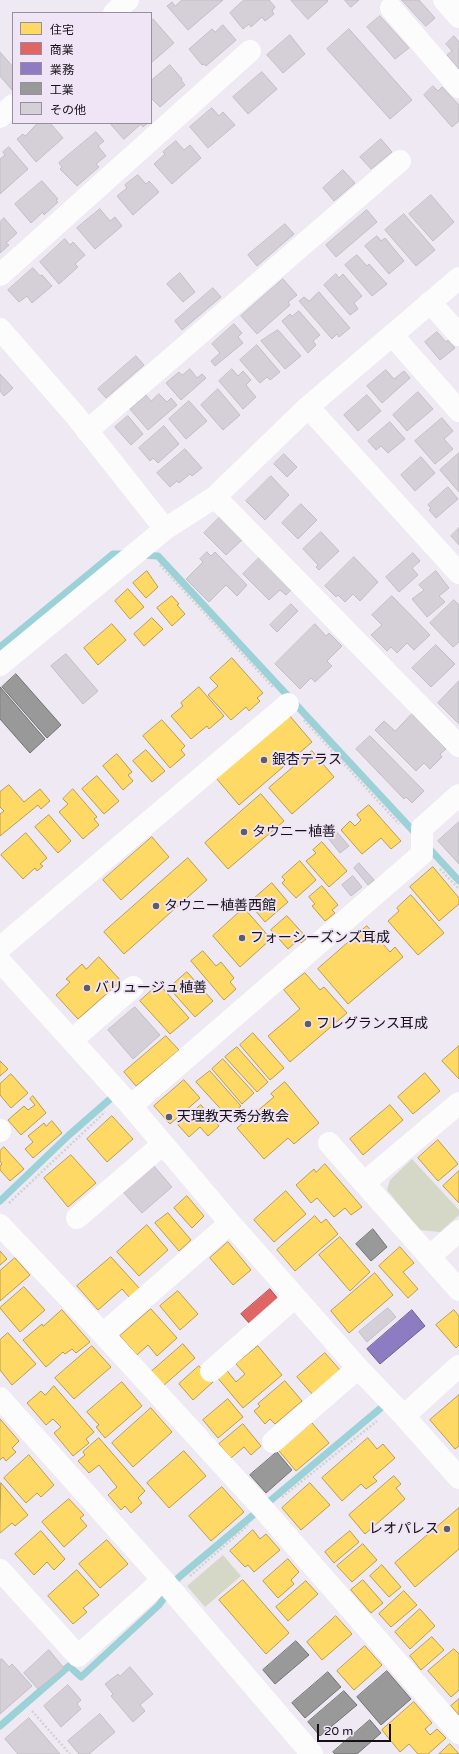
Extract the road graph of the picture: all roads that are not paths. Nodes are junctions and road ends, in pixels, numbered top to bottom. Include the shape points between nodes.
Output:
1 (128, 0) edge
2 (444, 0) edge
3 (391, 8) dead end
4 (115, 12) edge
5 (459, 17) edge
6 (250, 51) dead end
7 (459, 87) edge
8 (12, 106) edge
9 (0, 117) edge
10 (400, 161) dead end
11 (0, 275) edge
12 (459, 278) edge
13 (430, 302) junction
14 (0, 329) edge
15 (392, 335) junction
16 (459, 335) edge
17 (308, 407) junction
18 (459, 411) edge
19 (87, 431) junction
20 (214, 497) junction
21 (165, 529) junction
22 (459, 573) edge
23 (0, 665) edge
24 (288, 704) dead end
25 (459, 746) edge
26 (459, 794) edge
27 (0, 948) edge
28 (0, 961) edge
29 (133, 987) dead end
30 (72, 1040) junction
31 (126, 1101) junction
32 (459, 1103) edge
33 (329, 1143) dead end
34 (163, 1144) junction
35 (364, 1183) junction
36 (3, 1215) edge
37 (77, 1218) dead end
38 (230, 1223) junction
39 (459, 1231) edge
40 (430, 1256) junction
41 (459, 1290) edge
42 (295, 1297) junction
43 (103, 1334) junction
44 (459, 1366) edge
45 (358, 1368) junction
46 (211, 1371) dead end
47 (0, 1398) edge
48 (399, 1411) junction
49 (273, 1442) dead end
50 (459, 1478) edge
51 (0, 1570) edge
52 (168, 1585) junction
53 (459, 1733) edge
54 (312, 1754) edge

1 - 4 street
2 - 5 street
3 - 7 street
6 - 11 street
8 - 9 street
10 - 19 street
12 - 13 street
13 - 15 street
13 - 16 street
14 - 19 street
15 - 17 street
15 - 18 street
17 - 20 street
17 - 22 street
19 - 21 street
20 - 21 street
20 - 25 street
21 - 23 street
24 - 27 street
26 - 31 street via 422,828 422,854
28 - 30 street
29 - 30 street
30 - 31 street
31 - 34 street
32 - 35 street
33 - 35 street
34 - 37 street
34 - 38 street
35 - 40 street
36 - 43 street
38 - 42 street
38 - 43 street
39 - 40 street
40 - 41 street
42 - 45 street
42 - 46 street
43 - 53 street via 265,1511
44 - 48 street
45 - 48 street
45 - 49 street
47 - 52 street
48 - 50 street
51 - 52 street via 78,1656
52 - 54 street

